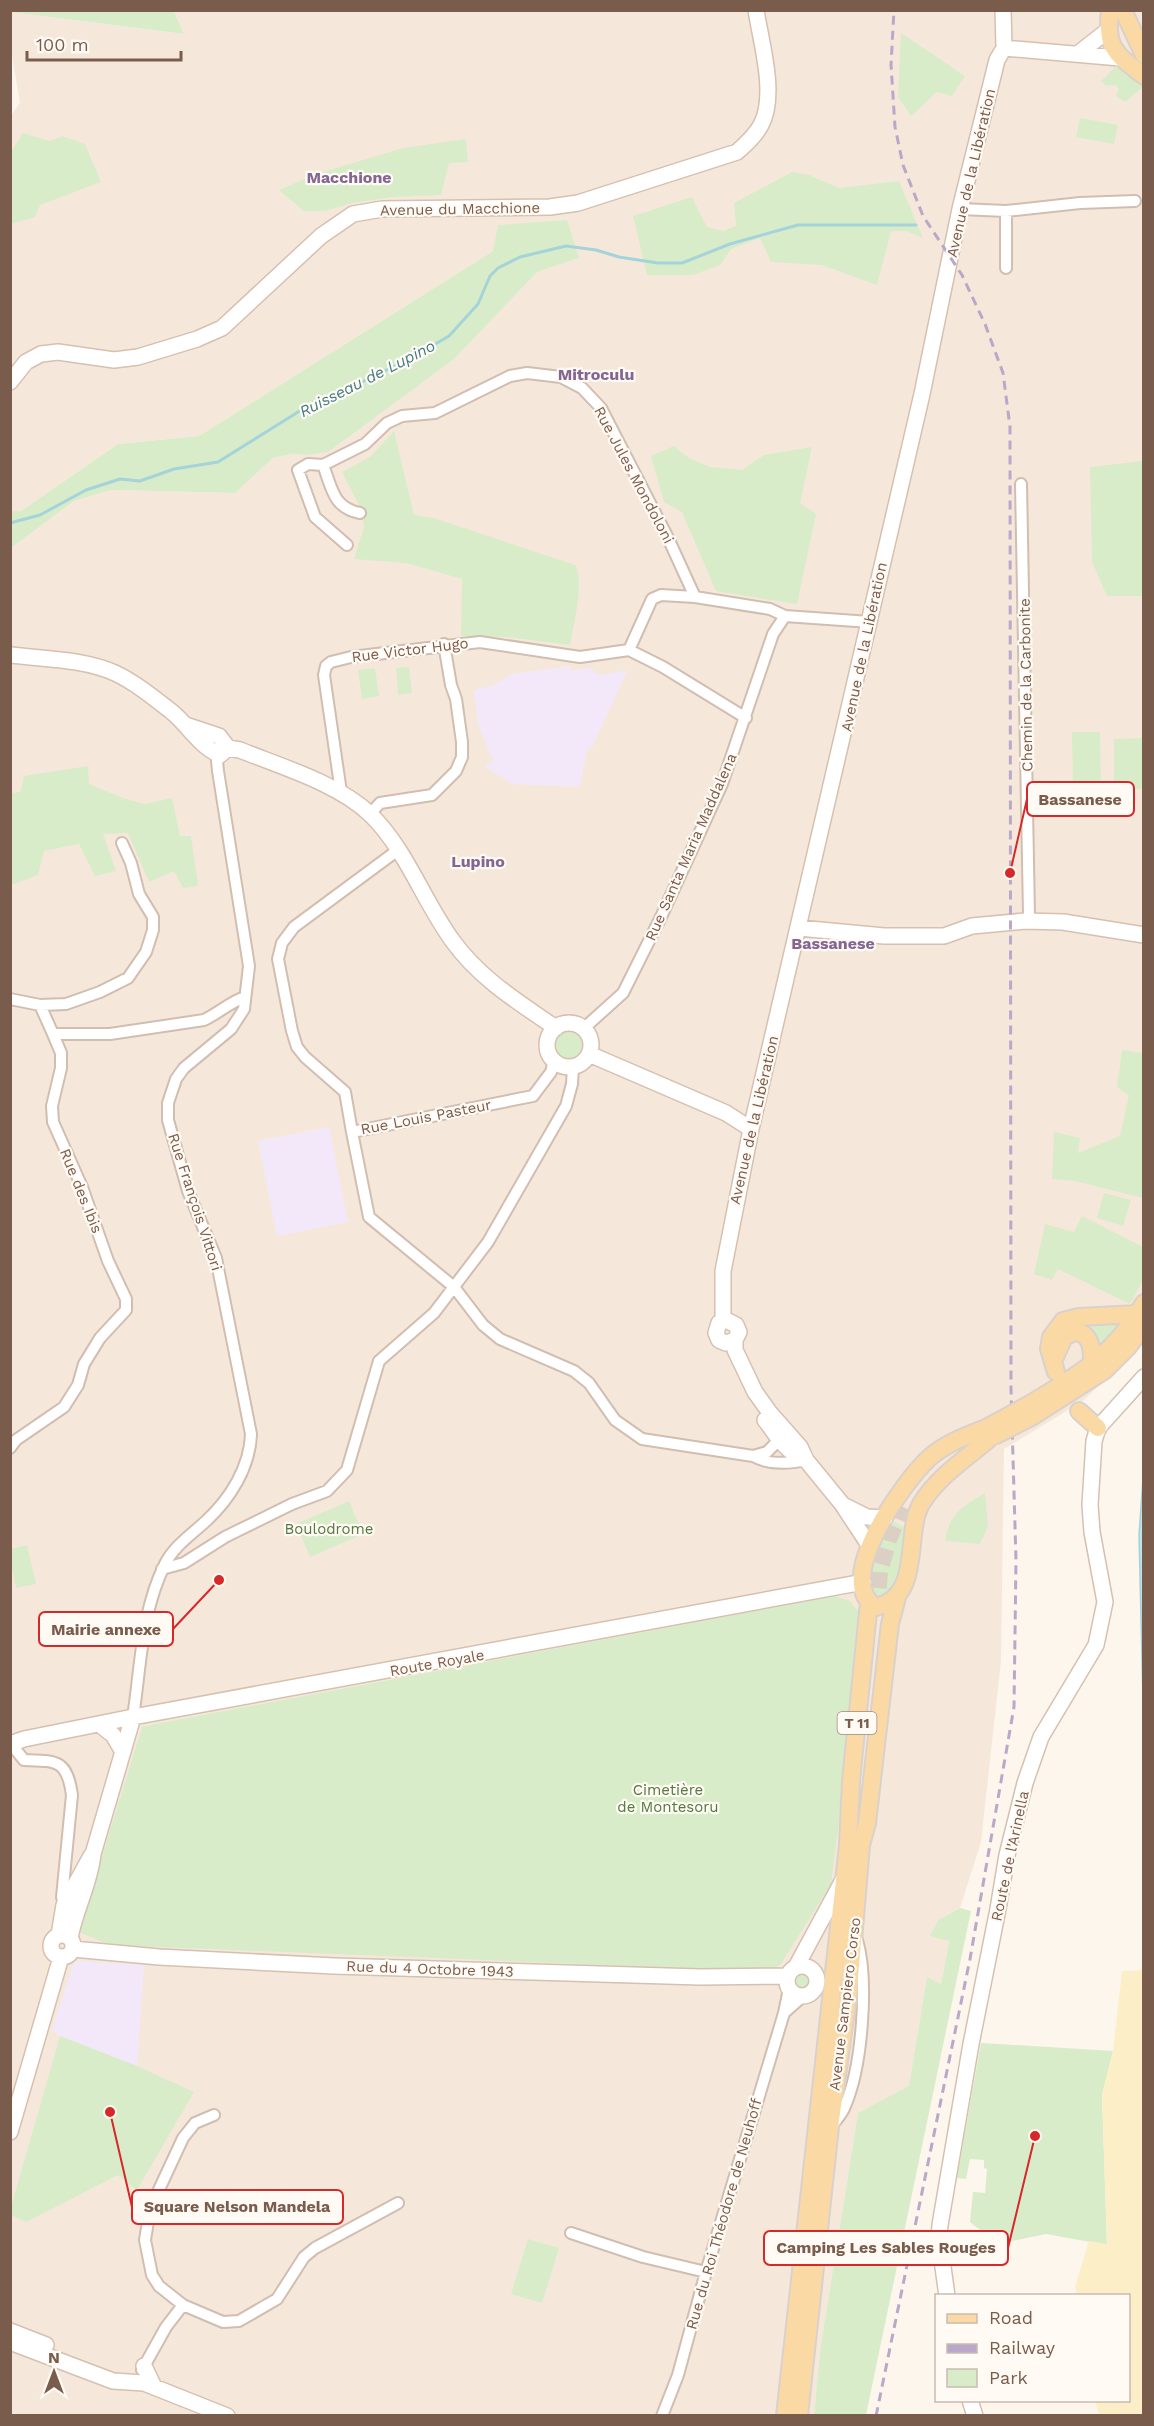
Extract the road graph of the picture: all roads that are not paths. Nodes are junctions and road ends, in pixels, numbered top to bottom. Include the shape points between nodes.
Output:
1 (756, 10) edge
2 (1003, 10) edge
3 (1110, 10) edge
4 (1126, 17) edge
5 (1107, 30) junction
6 (1004, 48) junction
7 (1141, 50) edge
8 (1079, 53) junction
9 (1120, 58) junction
10 (1143, 76) edge
11 (1135, 201) dead end
12 (960, 209) junction
13 (1006, 212) junction
14 (1006, 268) dead end
15 (10, 381) edge
16 (323, 465) junction
17 (1021, 484) dead end
18 (360, 513) dead end
19 (347, 545) dead end
20 (695, 597) junction
21 (785, 616) junction
22 (870, 622) junction
23 (444, 645) junction
24 (629, 650) junction
25 (11, 655) edge
26 (746, 718) junction
27 (224, 751) junction
28 (340, 792) junction
29 (370, 814) junction
30 (122, 843) dead end
31 (398, 850) junction
32 (1025, 921) junction
33 (798, 928) junction
34 (1143, 935) edge
35 (245, 997) junction
36 (10, 999) edge
37 (40, 1005) junction
38 (555, 1028) junction
39 (583, 1029) junction
40 (53, 1034) junction
41 (589, 1054) junction
42 (554, 1061) junction
43 (573, 1067) junction
44 (756, 1109) junction
45 (726, 1113) junction
46 (751, 1130) junction
47 (352, 1132) junction
48 (454, 1287) junction
49 (1141, 1314) edge
50 (730, 1342) junction
51 (1091, 1366) junction
52 (1143, 1377) edge
53 (1032, 1410) junction
54 (1079, 1411) dead end
55 (1098, 1428) junction
56 (988, 1433) junction
57 (775, 1445) junction
58 (10, 1448) edge
59 (753, 1456) junction
60 (806, 1460) junction
61 (775, 1462) junction
62 (842, 1504) junction
63 (906, 1508) tunnel mouth
64 (885, 1518) junction
65 (914, 1527) junction
66 (869, 1545) junction
67 (162, 1569) junction
68 (863, 1582) junction
69 (898, 1594) junction
70 (876, 1609) junction
71 (133, 1717) junction
72 (99, 1724) junction
73 (11, 1744) edge
74 (123, 1752) junction
75 (854, 1845) junction
76 (93, 1854) junction
77 (66, 1869) junction
78 (843, 1880) junction
79 (72, 1887) junction
80 (72, 1906) junction
81 (66, 1945) junction
82 (804, 1985) junction
83 (214, 2115) dead end
84 (10, 2132) edge
85 (398, 2203) dead end
86 (571, 2233) dead end
87 (706, 2272) junction
88 (948, 2294) edge
89 (183, 2305) junction
90 (10, 2331) edge
91 (10, 2342) edge
92 (144, 2366) junction
93 (129, 2382) junction
94 (154, 2387) junction
95 (796, 2414) edge
96 (200, 2415) edge
97 (227, 2415) edge
98 (662, 2415) edge

1 - 15 main road, Avenue du Macchione via 768,106 752,139 737,152 559,206 382,209 353,214 321,236 222,328 138,357 114,360 58,352 41,354 26,362
2 - 6 main road
3 - 5 main road
4 - 5 main road
4 - 7 main road
5 - 8 main road
5 - 9 main road
6 - 8 main road
6 - 12 main road, Avenue de la Libération via 997,60
7 - 9 main road
8 - 9 main road
9 - 10 main road
11 - 13 street
12 - 13 street
12 - 22 main road, Avenue de la Libération
13 - 14 street
16 - 18 street via 339,504
16 - 19 street, Rue Jules Mondoloni via 308,464 298,473 315,517
16 - 20 street, Rue Jules Mondoloni via 365,444 394,419 435,412 510,376 527,373 561,377 582,388 601,408
17 - 32 street, Chemin de la Carbonite via 1028,795 1029,915
20 - 21 street via 770,609
20 - 24 street via 661,595 652,599
21 - 22 street
21 - 26 street, Rue Santa Maria Maddalena via 773,634
22 - 33 main road, Avenue de la Libération
23 - 24 street, Rue Victor Hugo via 480,642 580,657
23 - 28 street, Rue Victor Hugo via 351,657 326,666
23 - 29 street via 462,742 462,757 456,771 432,795 380,803
24 - 26 street via 663,666
25 - 27 main road via 77,663 115,673 147,693 209,750
26 - 39 street, Rue Santa Maria Maddalena via 720,787 634,972 615,1002
27 - 28 main road via 240,750
27 - 35 street, Rue François Vittori via 217,761 249,966
28 - 29 main road
29 - 31 main road
30 - 37 street via 139,894 153,917 146,952 128,978 100,992 66,1004
31 - 38 main road via 452,941 469,961 508,996
31 - 47 street, Rue Louis Pasteur via 294,927 282,943 278,959 297,1047 345,1092
32 - 33 main road via 972,926 944,936 884,936
32 - 34 main road via 1063,922
33 - 44 main road, Avenue de la Libération
35 - 40 street via 204,1020 110,1034
35 - 67 street, Rue François Vittori via 244,1010 231,1029 176,1079 168,1103 168,1120 188,1191 216,1258 251,1449 226,1500 179,1545
36 - 37 street
37 - 40 street, Rue des Ibis
38 - 39 main road via 570,1024
38 - 42 main road via 547,1044
39 - 41 main road via 590,1040
40 - 58 street, Rue des Ibis via 61,1053 53,1122 126,1299 126,1310 100,1338 64,1407
41 - 43 main road
41 - 45 main road
42 - 43 main road
42 - 47 street, Rue Louis Pasteur via 551,1072 533,1096
43 - 48 street via 566,1106 488,1242
44 - 45 main road
44 - 46 main road, Avenue de la Libération
45 - 46 main road
46 - 50 main road, Avenue de la Libération via 723,1271 723,1321 716,1333 719,1340
47 - 48 street via 369,1217
48 - 59 street via 500,1339 574,1371 589,1383 615,1420 642,1439
48 - 67 street via 434,1312 380,1360 347,1470 334,1486 225,1537 184,1563
49 - 51 main road
49 - 51 main road via 1063,1321 1051,1337 1049,1349 1055,1369 1060,1343 1072,1333 1086,1336 1091,1343
49 - 53 main road via 1128,1347 1106,1370
50 - 57 main road via 741,1387
50 - 60 main road via 755,1392
51 - 53 main road
52 - 55 main road
53 - 56 main road, bridge
54 - 55 main road
55 - 88 main road, Route de l'Arinella via 1090,1505 1106,1602 1096,1645 1041,1737 1009,1846 940,2225
56 - 63 main road via 943,1459 918,1485
56 - 64 main road via 952,1441 931,1456 905,1486
56 - 65 main road, Avenue Sampiero Corso via 932,1489 920,1506
57 - 59 street
57 - 60 main road
57 - 61 street
59 - 61 street
60 - 61 street
60 - 62 main road
62 - 64 main road via 867,1517
62 - 66 main road
64 - 65 main road via 900,1516
64 - 66 main road
65 - 69 main road, Avenue Sampiero Corso via 913,1549
66 - 68 main road
67 - 71 street, Rue François Vittori via 147,1611
68 - 70 main road via 864,1592
68 - 71 main road, Route Royale
69 - 70 main road
69 - 75 main road, Avenue Sampiero Corso / T 11 via 890,1624 867,1823
70 - 75 main road, Avenue Sampiero Corso / T 11 via 851,1781
71 - 72 main road, Route Royale
71 - 74 main road
72 - 73 main road, Route Royale
72 - 74 main road via 113,1735
73 - 77 street via 24,1760 50,1761 63,1767 70,1779
74 - 76 main road
75 - 78 main road, Avenue Sampiero Corso / T 11
75 - 95 main road, Avenue Sampiero Corso / T 11 via 849,1989
76 - 79 main road
76 - 80 main road via 91,1875
77 - 79 street
77 - 80 street via 62,1896
78 - 82 main road, Avenue Sampiero Corso / T 11
78 - 82 main road
79 - 80 main road
80 - 81 main road
81 - 82 main road, Rue du 4 Octobre 1943 via 159,1957 700,1977
81 - 84 main road
82 - 87 street, Rue du Roi Théodore de Neuhoff via 784,2013
82 - 95 main road, Avenue Sampiero Corso / T 11
83 - 89 street via 195,2122 183,2138 150,2209 145,2240 152,2275 159,2286
85 - 89 street via 315,2248 304,2257 277,2299 239,2321 223,2322
86 - 87 street via 643,2257
87 - 98 street, Rue du Roi Théodore de Neuhoff via 678,2376
89 - 92 street
90 - 93 main road via 117,2372
91 - 93 main road via 113,2381
92 - 93 street
92 - 94 main road
93 - 94 main road
93 - 96 main road via 140,2392
94 - 97 main road

